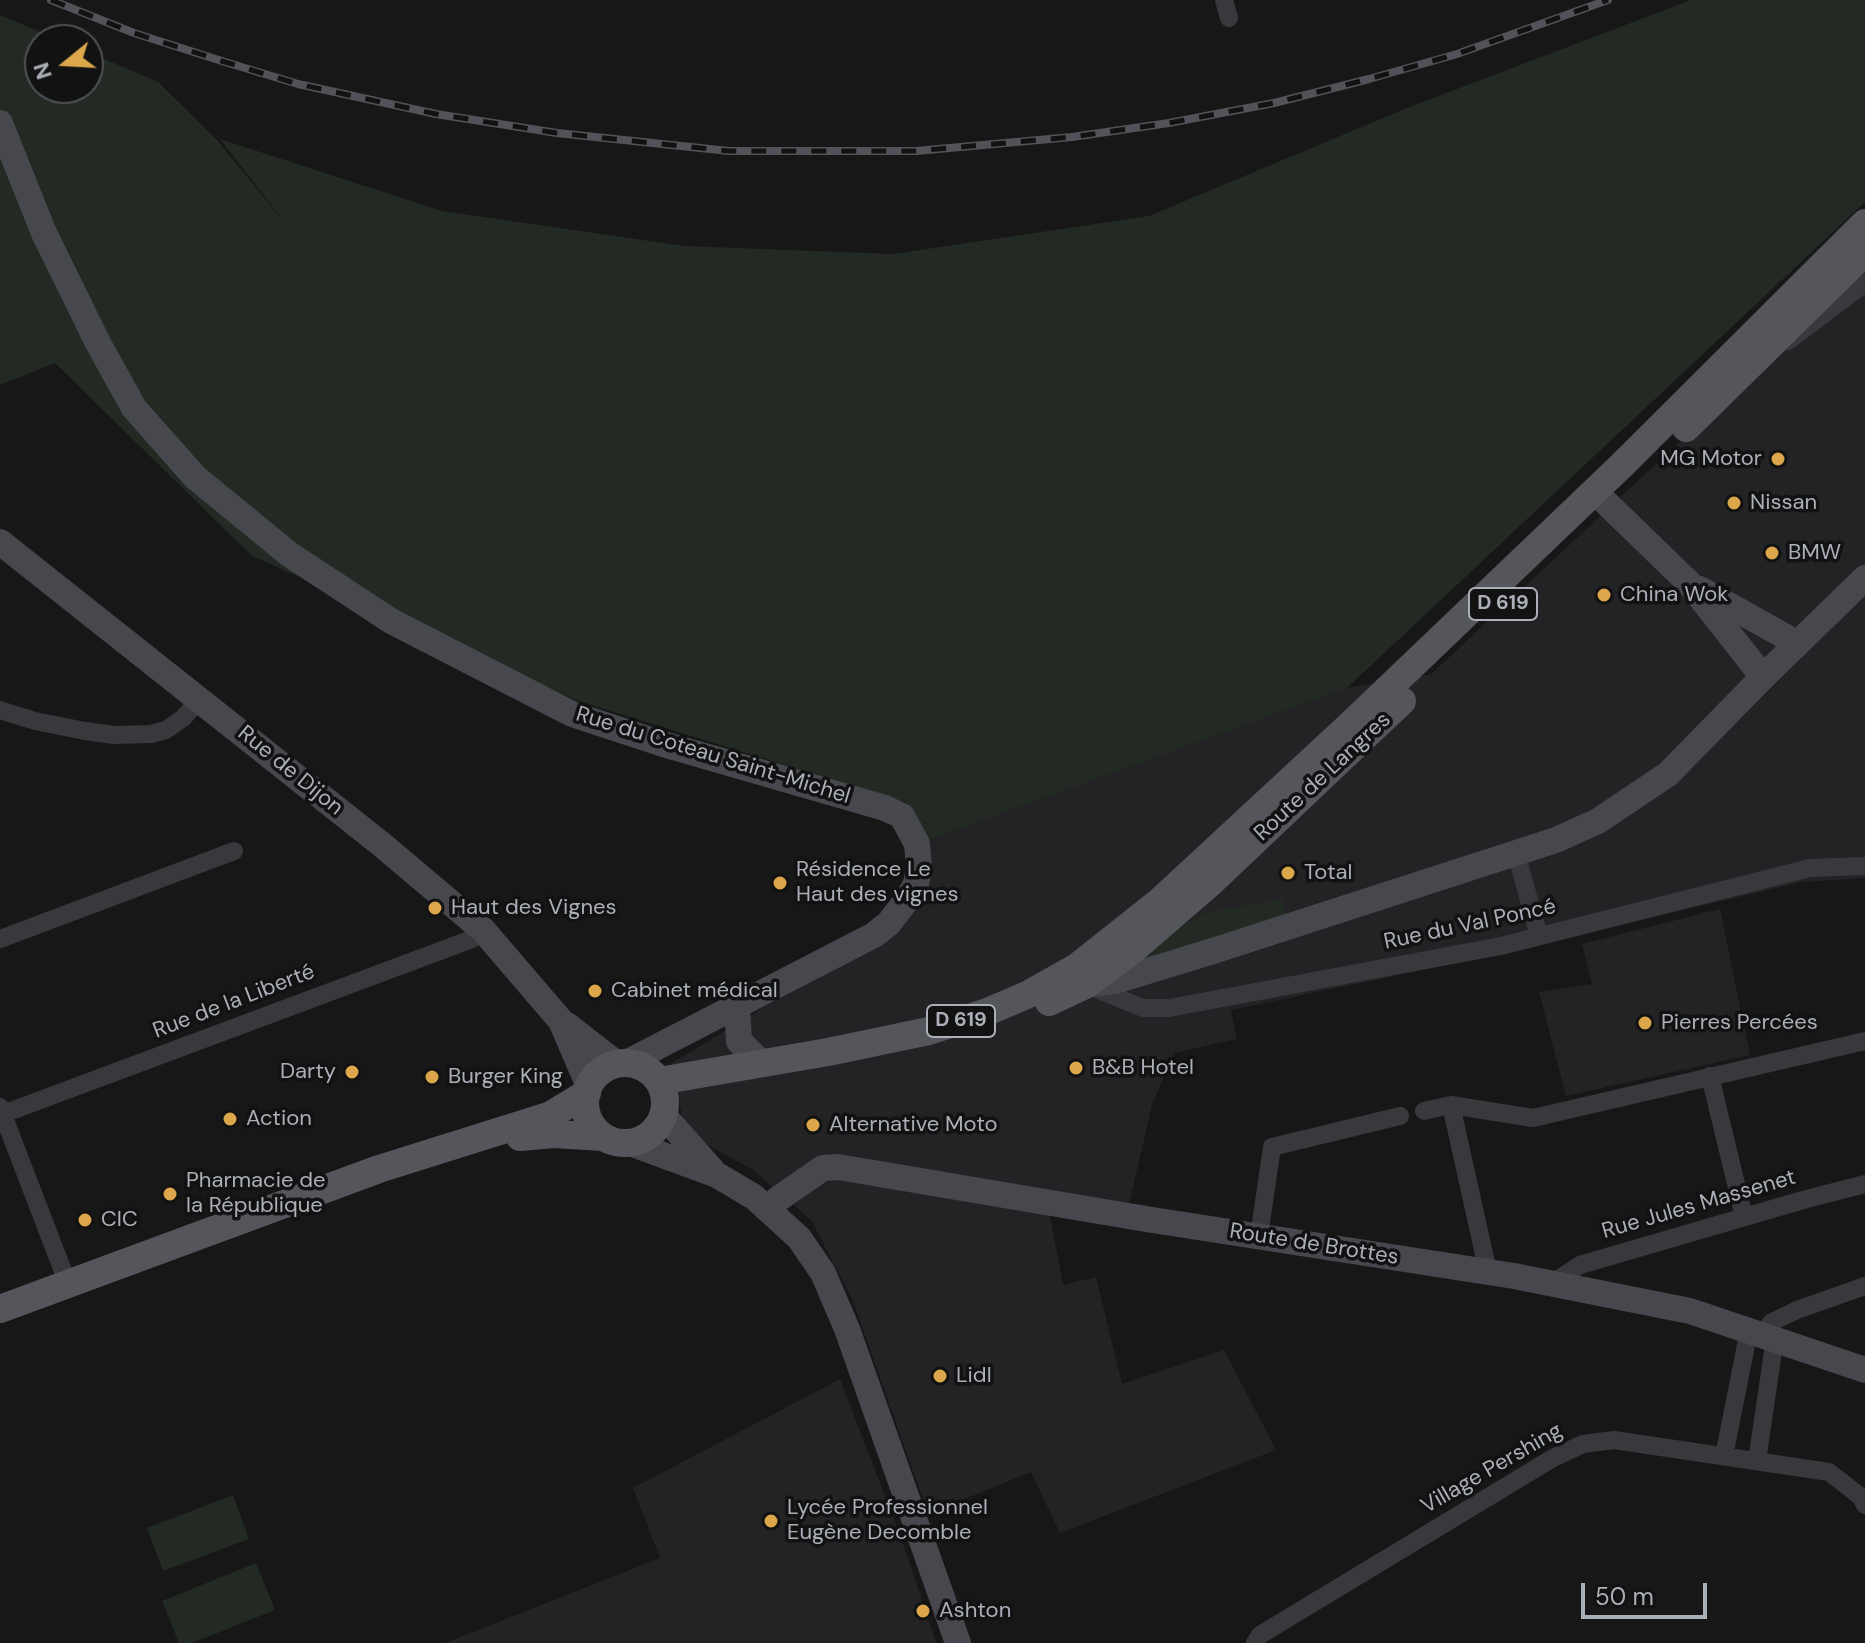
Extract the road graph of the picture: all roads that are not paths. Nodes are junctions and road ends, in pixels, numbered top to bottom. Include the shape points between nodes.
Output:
1 (0, 123) edge
2 (5, 157) edge
3 (1865, 223) edge
4 (1865, 252) edge
5 (1865, 283) edge
6 (1747, 370) junction
7 (1600, 498) junction
8 (0, 542) edge
9 (1865, 578) edge
10 (1690, 584) junction
11 (1795, 645) junction
12 (1763, 677) junction
13 (200, 699) junction
14 (0, 710) edge
15 (234, 851) dead end
16 (1516, 853) junction
17 (1865, 866) edge
18 (483, 930) junction
19 (1539, 936) junction
20 (0, 939) edge
21 (1087, 984) junction
22 (737, 1006) junction
23 (561, 1021) junction
24 (1865, 1041) edge
25 (762, 1064) junction
26 (1710, 1076) junction
27 (647, 1083) junction
28 (588, 1090) junction
29 (1451, 1105) junction
30 (1424, 1111) dead end
31 (1, 1112) edge
32 (1400, 1116) dead end
33 (474, 1140) junction
34 (617, 1140) junction
35 (717, 1175) junction
36 (1865, 1184) edge
37 (769, 1209) junction
38 (1744, 1217) junction
39 (1259, 1236) junction
40 (1488, 1272) junction
41 (68, 1284) junction
42 (1551, 1284) junction
43 (1865, 1286) edge
44 (0, 1309) edge
45 (1762, 1334) junction
46 (1865, 1370) edge
47 (1724, 1456) junction
48 (1757, 1461) junction
49 (1865, 1505) edge
50 (958, 1643) edge
51 (1255, 1643) edge

1 - 2 street, Rue du Coteau Saint-Michel
2 - 22 street, Rue du Coteau Saint-Michel via 134,408 195,477 289,554 391,621 572,714 902,816 917,844 919,868 899,912 874,935
3 - 7 main road, D 619
4 - 6 main road, Route de Langres / D 619
5 - 6 street
6 - 7 main road, Route de Langres / D 619
7 - 10 street
7 - 21 main road, Route de Langres / D 619 via 1307,794 1173,916
7 - 25 main road, D 619 via 1121,934 1077,967 1029,994 929,1031
8 - 13 street, Rue de Dijon
9 - 11 street
10 - 11 street
10 - 12 street
11 - 12 street
12 - 16 street via 1668,774 1556,840
13 - 14 street via 183,718 151,734 85,731
13 - 18 street, Rue de Dijon
15 - 20 street
16 - 19 street
16 - 21 street via 1115,981
17 - 19 street, Rue du Val Poncé via 1810,868
18 - 23 street, Rue de Dijon
18 - 31 street, Rue de la Liberté via 472,939
19 - 21 street, Rue du Val Poncé via 1169,1008 1143,1008
21 - 27 main road, Route de Langres / D 619 via 997,1025 928,1047 700,1089
22 - 25 street via 739,1041
22 - 27 street, Rue du Coteau Saint-Michel via 669,1041
23 - 27 street, Rue de Dijon
23 - 28 street, Rue de Dijon
24 - 26 street
25 - 27 main road, D 619
26 - 29 street via 1533,1118
26 - 38 street
27 - 28 main road via 599,1072
27 - 34 main road via 653,1133 642,1140
27 - 35 street, Rue de Dijon
28 - 33 main road via 551,1115
28 - 34 main road via 589,1122
29 - 30 street
29 - 40 street
31 - 41 street
32 - 39 street via 1272,1147
33 - 34 main road via 554,1134
33 - 41 main road via 379,1169
34 - 35 street
35 - 37 street
36 - 38 street, Rue Jules Massenet
37 - 39 street, Route de Brottes via 823,1168 838,1167
37 - 50 street via 799,1238 823,1273
38 - 42 street, Rue Jules Massenet via 1580,1265
39 - 40 street, Route de Brottes
40 - 42 street, Route de Brottes
41 - 44 main road
42 - 45 street, Route de Brottes via 1690,1311
43 - 45 street via 1797,1310 1772,1322
45 - 46 street, Route de Brottes
45 - 47 street
45 - 48 street
47 - 48 street, Village Pershing
47 - 51 street, Village Pershing via 1614,1440 1583,1444 1260,1635
48 - 49 street, Village Pershing via 1829,1472

